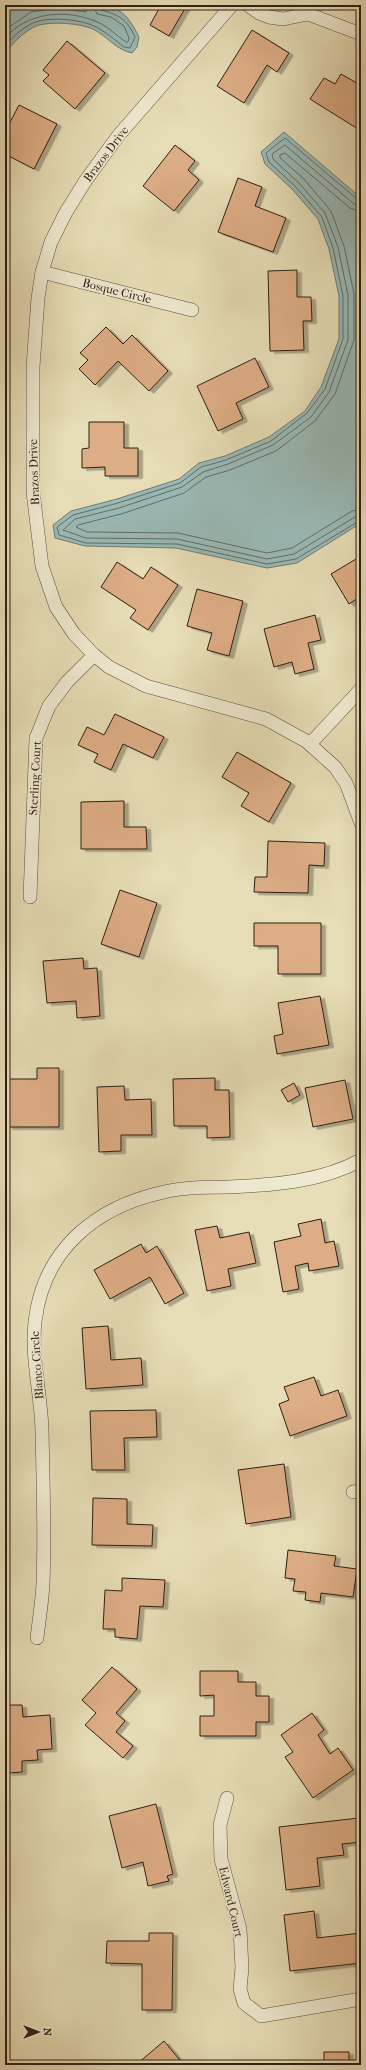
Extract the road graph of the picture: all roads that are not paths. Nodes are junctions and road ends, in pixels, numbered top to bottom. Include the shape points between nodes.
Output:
1 (232, 5) edge
2 (248, 5) edge
3 (361, 34) edge
4 (42, 272) junction
5 (192, 310) dead end
6 (94, 655) junction
7 (361, 689) edge
8 (310, 744) junction
9 (361, 823) edge
10 (30, 897) dead end
11 (361, 1160) edge
12 (37, 1638) dead end
13 (228, 1798) dead end
14 (361, 1999) edge

1 - 4 street, Brazos Drive via 118,136 86,180 63,218
2 - 3 street via 269,17 283,19 308,14
4 - 5 street, Bosque Circle
4 - 6 street, Brazos Drive via 33,367 33,492 42,566 56,607 74,634
6 - 8 street, Brazos Drive via 109,667 146,686 266,719
6 - 10 street, Sterling Court via 67,682 49,706 36,738
7 - 8 street
8 - 9 street, Brazos Drive via 335,767 346,783
11 - 12 street, Blanco Circle via 303,1181 164,1192 117,1207 94,1220 60,1252 49,1270 35,1322 35,1357 42,1420 44,1544 43,1587
13 - 14 street, Edward Court via 220,1825 221,1859 240,1929 240,1989 244,2003 261,2016

